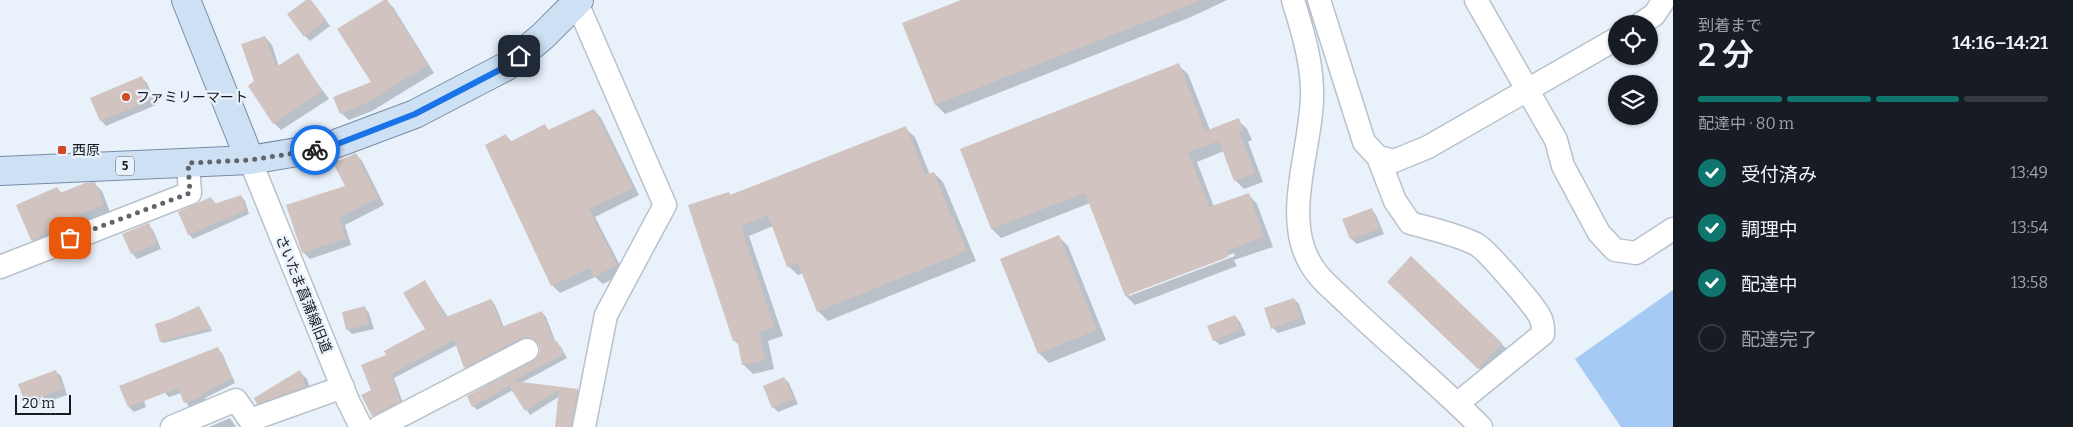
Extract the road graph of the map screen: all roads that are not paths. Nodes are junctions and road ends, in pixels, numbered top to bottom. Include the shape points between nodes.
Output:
1 (186, 0) edge
2 (1293, 0) edge
3 (1319, 0) edge
4 (1476, 0) edge
5 (1664, 0) edge
6 (578, 2) edge
7 (1654, 15) edge
8 (1608, 43) edge
9 (1528, 88) junction
10 (1378, 157) junction
11 (250, 160) junction
12 (188, 163) junction
13 (0, 171) edge
14 (1673, 229) edge
15 (0, 267) edge
16 (527, 350) dead end
17 (342, 387) junction
18 (1458, 403) junction
19 (172, 427) edge
20 (361, 427) edge
21 (379, 427) edge
22 (584, 427) edge
23 (1481, 427) edge

1 - 11 main road
2 - 18 street via 1307,47 1312,91 1299,204 1306,255 1319,276
3 - 10 street via 1364,142
4 - 9 street
5 - 7 street
6 - 11 main road via 507,66 415,114 327,148
6 - 22 street via 665,205 606,315
8 - 9 street
9 - 10 street via 1428,146 1394,161
9 - 14 street via 1599,233 1616,250 1636,254
10 - 18 street via 1396,201 1410,224 1477,244 1509,278 1543,324 1543,334
11 - 12 main road, 5
11 - 17 street, さいたま菖蒲線旧道
12 - 13 main road, 5
12 - 15 street via 190,193
16 - 21 street
17 - 19 street via 250,420 236,400
17 - 20 street, さいたま菖蒲線旧道
18 - 23 street

